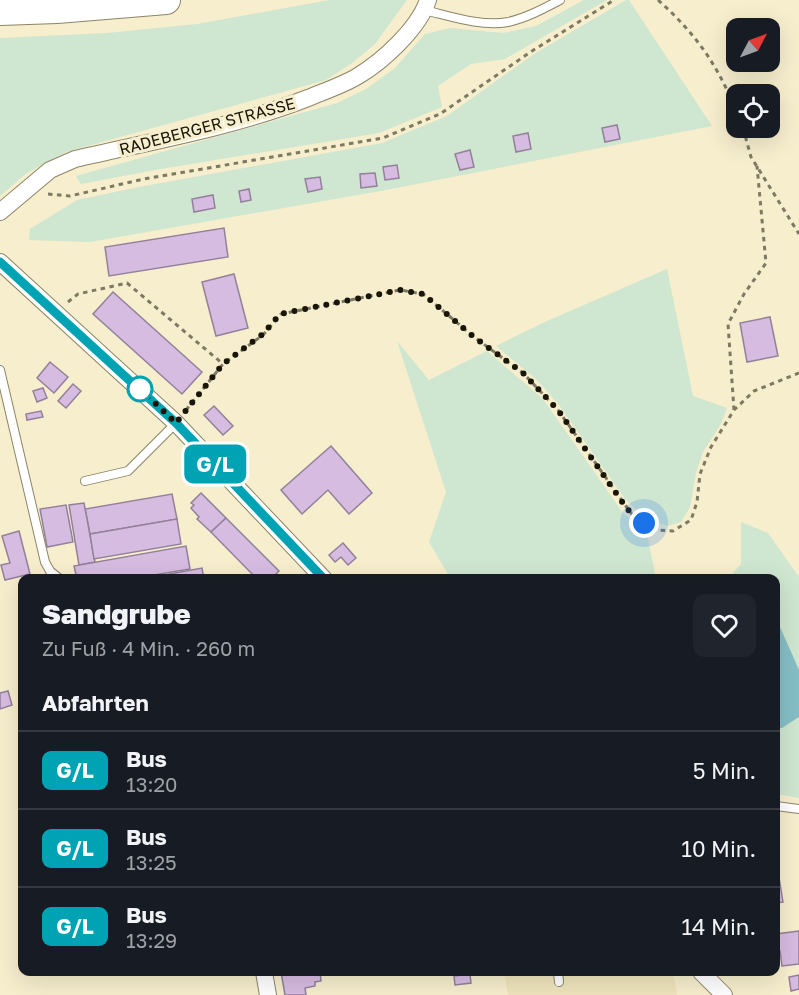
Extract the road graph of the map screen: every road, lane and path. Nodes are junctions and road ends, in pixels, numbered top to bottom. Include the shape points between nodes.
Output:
1 (166, 0) edge
2 (560, 0) edge
3 (614, 0) edge
4 (658, 0) edge
5 (426, 5) edge
6 (0, 11) edge
7 (726, 86) edge
8 (746, 138) edge
9 (757, 166) junction
10 (23, 192) junction
11 (0, 212) edge
12 (799, 234) edge
13 (0, 262) edge
14 (55, 312) junction
15 (223, 364) junction
16 (0, 370) edge
17 (799, 373) edge
18 (734, 410) junction
19 (176, 423) junction
20 (85, 481) dead end
21 (54, 574) edge
22 (319, 574) edge
23 (780, 807) edge
24 (799, 809) edge
25 (265, 976) edge
26 (558, 976) edge
27 (705, 976) edge
28 (559, 982) dead end
29 (268, 995) edge
30 (724, 995) edge

1 - 6 highway
2 - 5 lane via 506,22 478,22
3 - 10 path via 440,114 383,138 144,179 70,196
4 - 7 path via 684,24
5 - 10 street, RADEBERGER STRASSE via 409,32 359,76 275,111 75,159 50,170
8 - 9 path
9 - 12 path
9 - 18 path via 766,263 728,324
10 - 11 street, RADEBERGER STRASSE
13 - 14 street
14 - 15 path via 78,294 127,283
14 - 19 street
15 - 18 path via 263,334 280,314 400,290 423,294 523,373 558,410 633,516 654,530 674,531 691,520 700,474
15 - 19 path
16 - 21 lane via 45,562
17 - 18 path via 754,391
19 - 20 lane via 128,471
19 - 22 street
23 - 24 lane
25 - 29 street
26 - 28 lane
27 - 30 street

